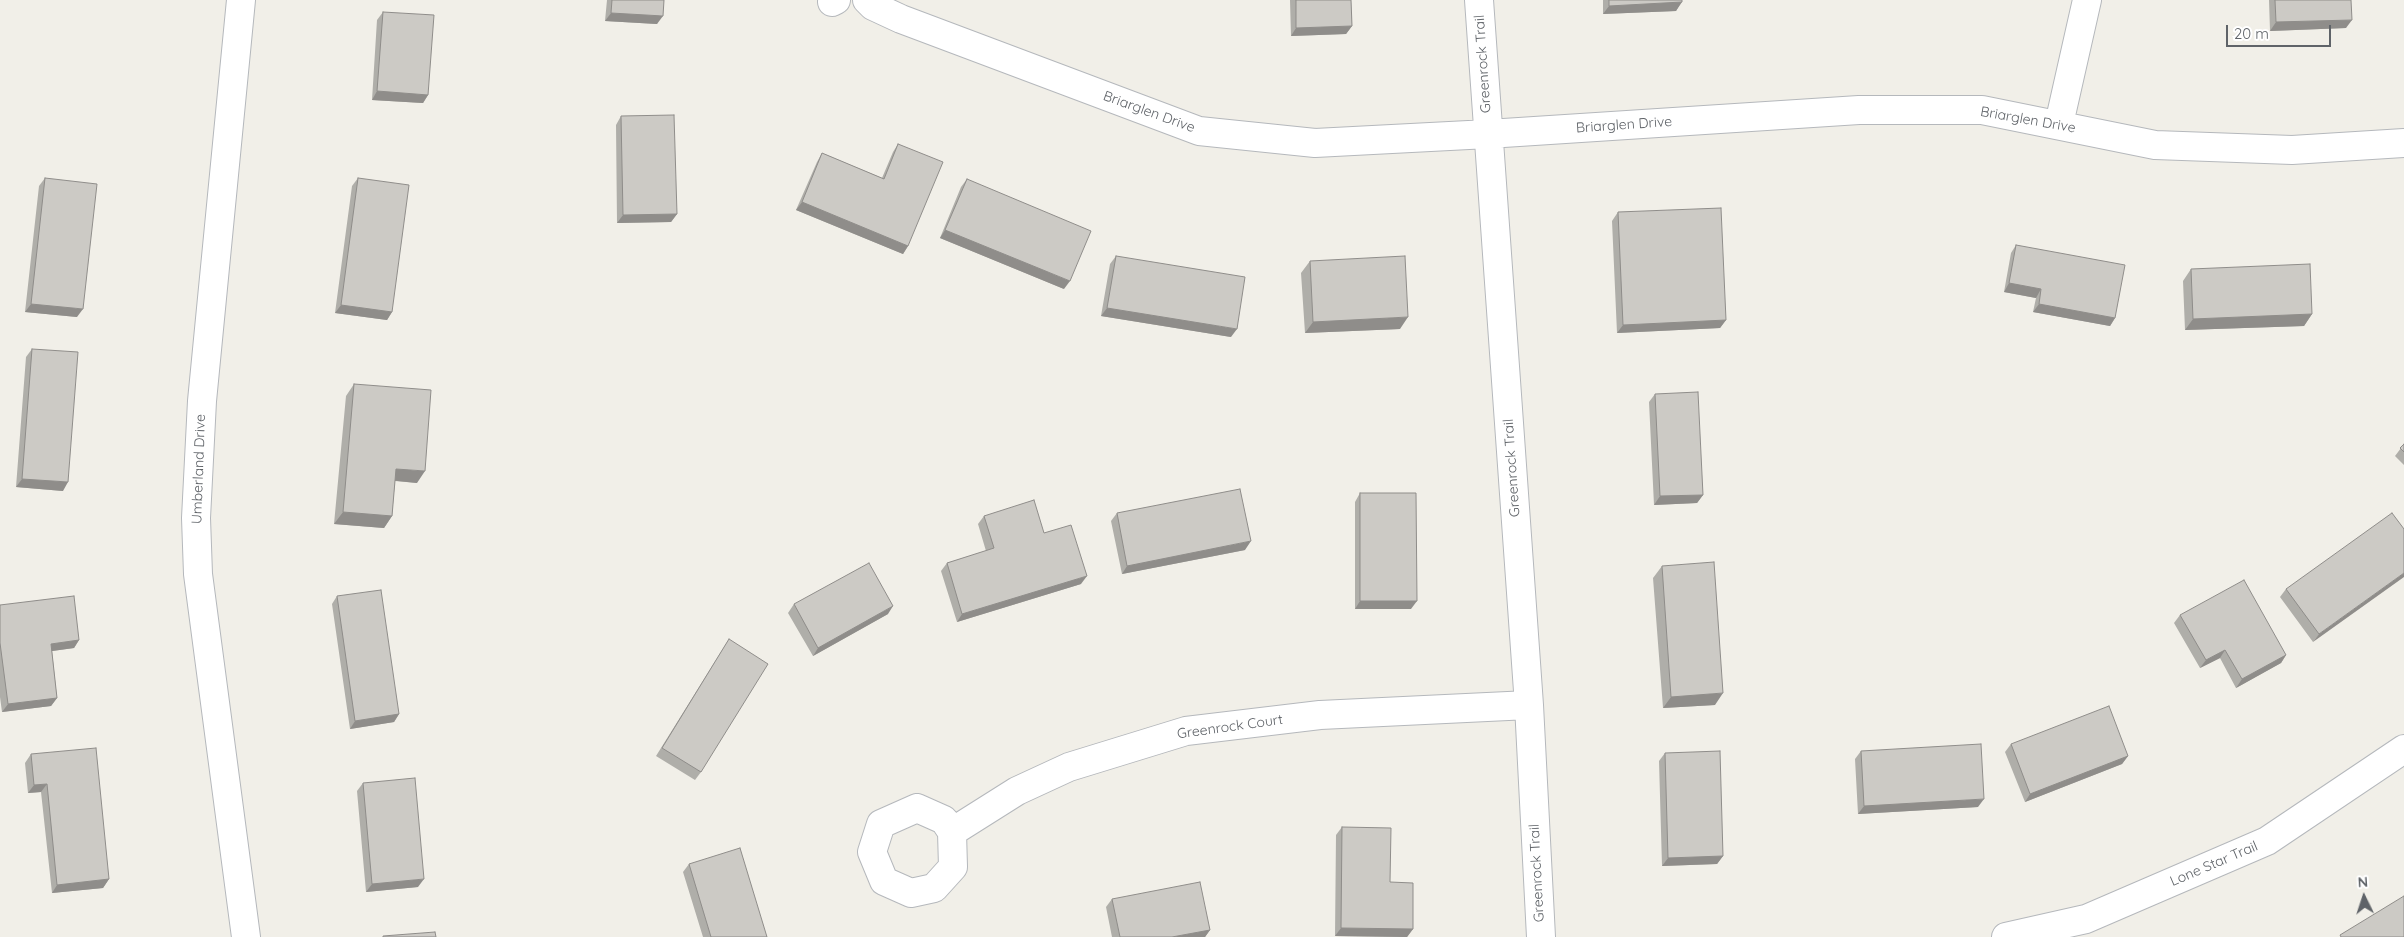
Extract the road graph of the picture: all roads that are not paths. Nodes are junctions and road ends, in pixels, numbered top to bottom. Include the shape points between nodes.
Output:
1 (241, 0) edge
2 (867, 0) edge
3 (1479, 0) edge
4 (2087, 0) edge
5 (2059, 124) junction
6 (1488, 134) junction
7 (2404, 143) edge
8 (1528, 705) junction
9 (2404, 749) edge
10 (952, 832) dead end
11 (246, 937) edge
12 (1541, 937) edge
13 (2006, 937) edge

1 - 11 street, Umberland Drive via 202,401 196,518 198,574
2 - 6 street, Briarglen Drive via 872,6 901,19 1199,131 1315,143
3 - 6 street, Greenrock Trail
4 - 5 street
5 - 6 street, Briarglen Drive via 1982,110 1859,110
5 - 7 street, Briarglen Drive via 2156,145 2292,150
6 - 8 street, Greenrock Trail
8 - 10 street, Greenrock Court via 1320,715 1186,731 1069,767 1017,791
8 - 12 street, Greenrock Trail
9 - 13 street, Lone Star Trail via 2267,841 2086,919

